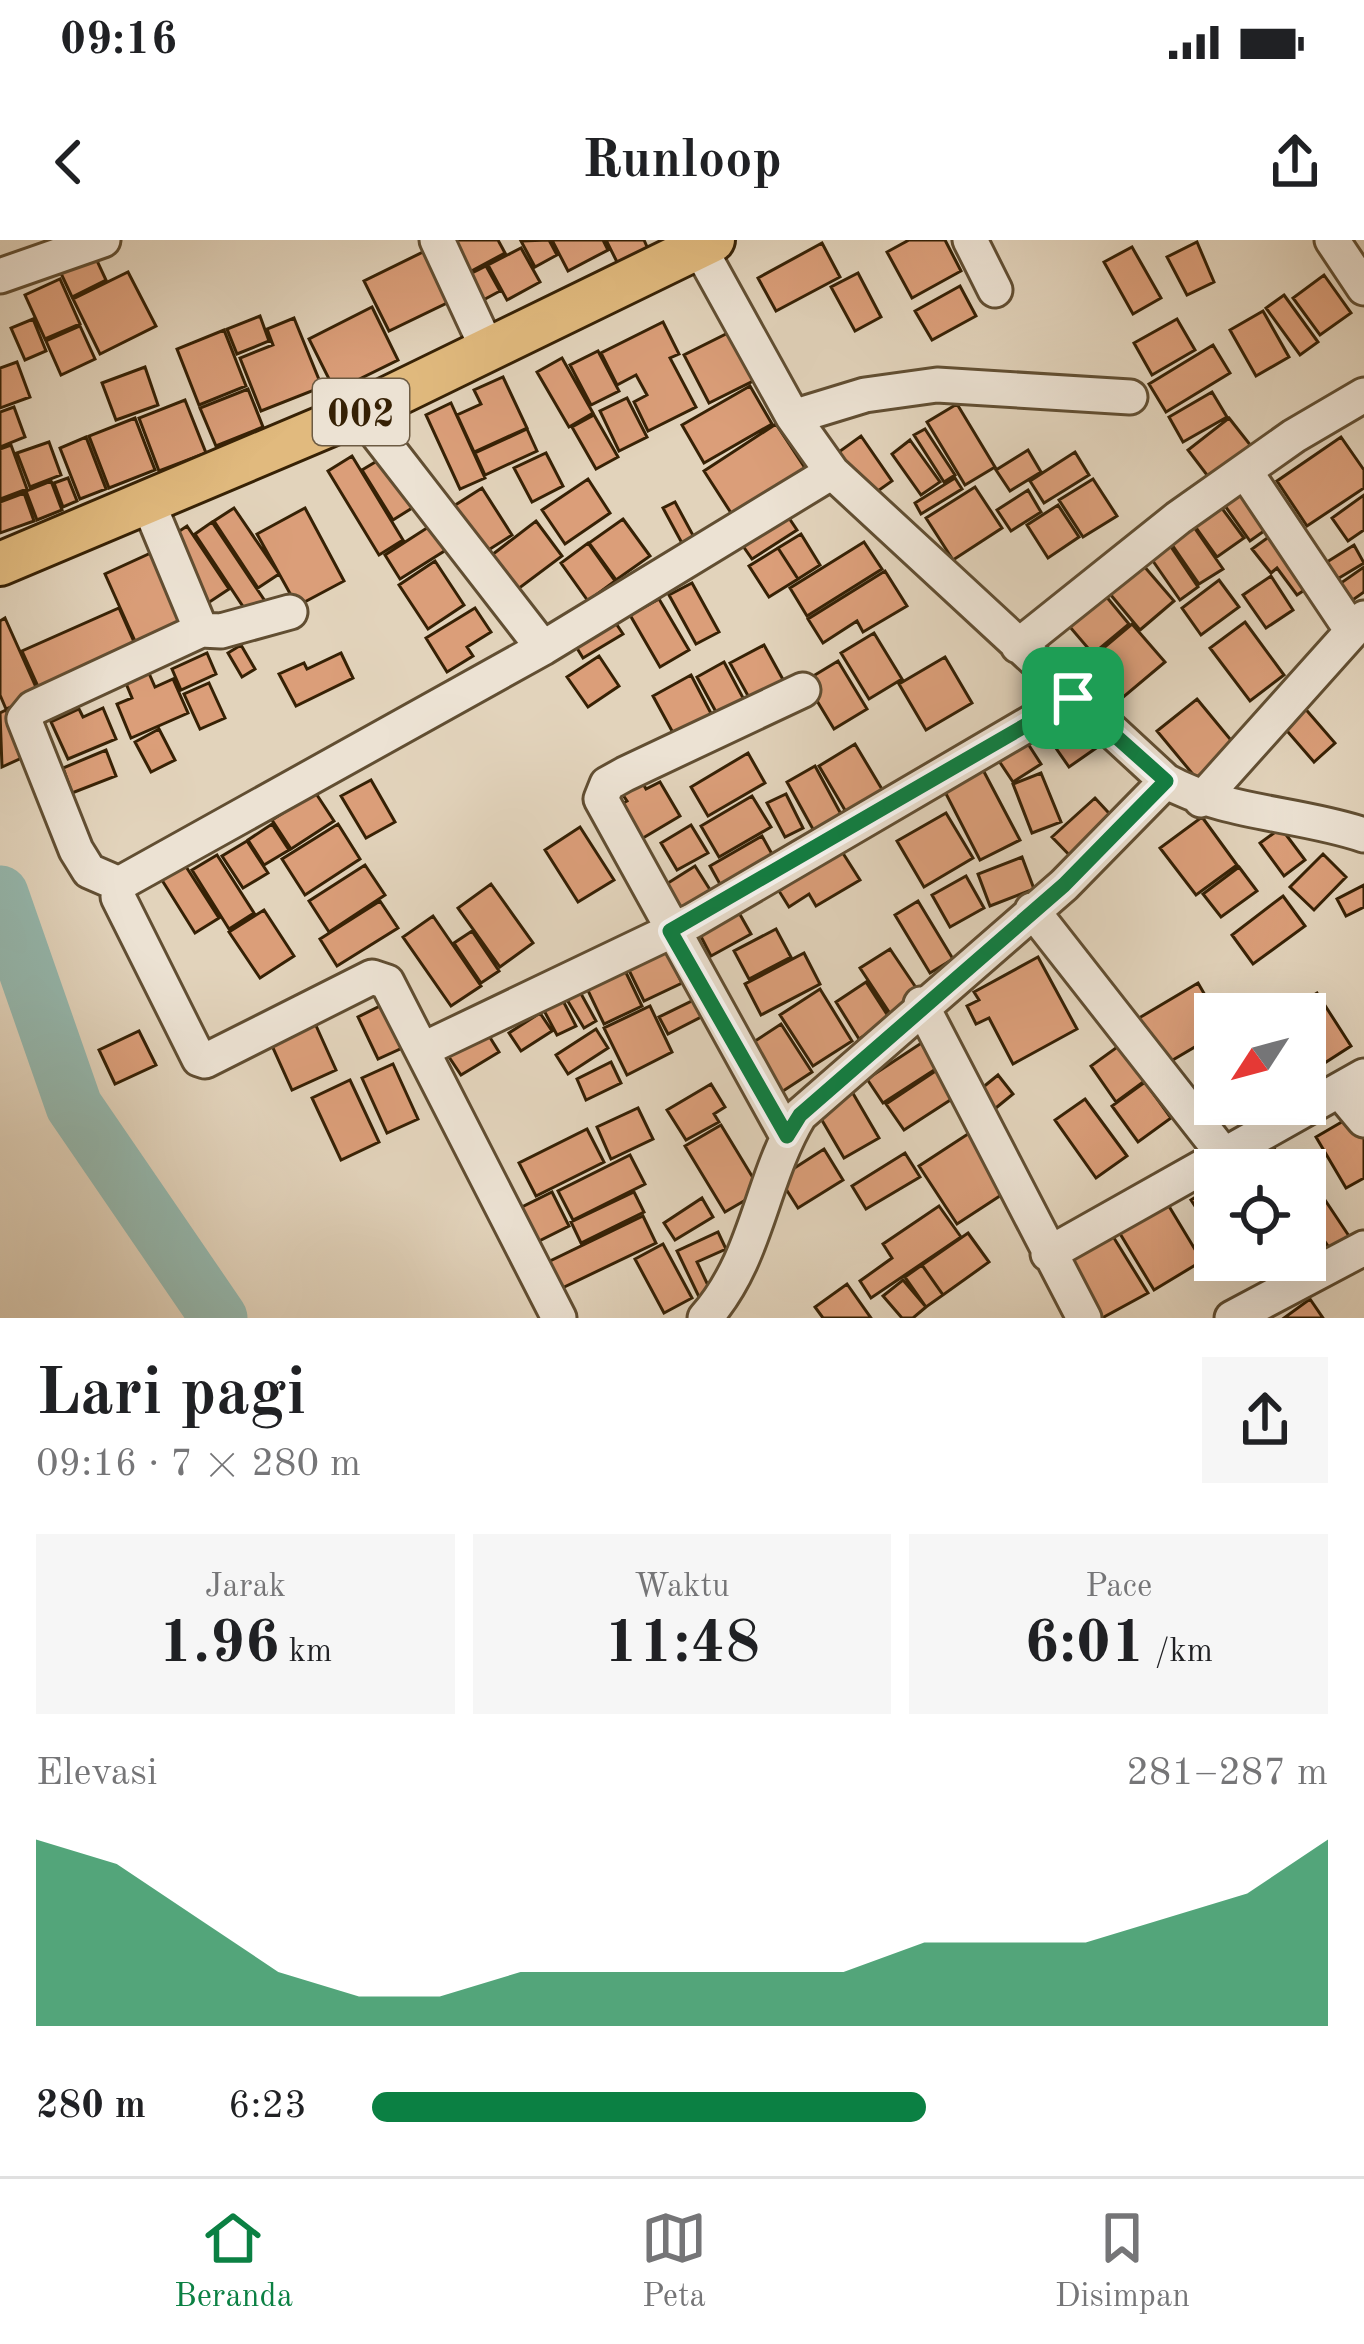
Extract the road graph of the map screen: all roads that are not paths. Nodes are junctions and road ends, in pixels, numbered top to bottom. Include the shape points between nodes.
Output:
1 (103, 240) edge
2 (437, 240) edge
3 (970, 240) edge
4 (1332, 240) edge
5 (706, 244) edge
6 (0, 276) edge
7 (1364, 288) edge
8 (995, 290) dead end
9 (488, 350) junction
10 (1364, 395) edge
11 (1130, 397) dead end
12 (360, 412) junction
13 (793, 417) junction
14 (1246, 471) junction
15 (832, 472) junction
16 (148, 505) junction
17 (0, 564) edge
18 (290, 612) dead end
19 (1358, 624) edge
20 (201, 630) junction
21 (1018, 646) junction
22 (543, 649) junction
23 (803, 691) dead end
24 (1073, 698) junction
25 (1166, 781) junction
26 (1201, 800) junction
27 (1364, 836) edge
28 (119, 884) junction
29 (1032, 910) junction
30 (670, 931) junction
31 (921, 1004) junction
32 (422, 1049) junction
33 (1351, 1083) edge
34 (1364, 1120) edge
35 (787, 1136) junction
36 (1219, 1149) edge
37 (1236, 1149) edge
38 (1194, 1173) edge
39 (1364, 1248) edge
40 (1048, 1254) junction
41 (560, 1318) edge
42 (705, 1318) edge
43 (1084, 1318) edge
44 (1232, 1318) edge

1 - 6 street
2 - 9 street
3 - 8 street
4 - 7 street
5 - 9 main road, 002
5 - 13 street
9 - 12 main road, 002
10 - 14 street
11 - 13 street via 937,386 866,395
12 - 16 main road, 002
12 - 22 street
13 - 15 street
14 - 19 street
14 - 21 street
15 - 21 street
15 - 22 street
16 - 17 main road, 002
16 - 20 street
18 - 20 street
19 - 26 street
20 - 28 street via 26,713 76,850 89,871
21 - 24 street
22 - 28 street
23 - 30 street via 607,784 601,799
24 - 25 street
24 - 30 street
25 - 26 street
25 - 29 street
26 - 27 street
28 - 32 street via 118,897 199,1059 373,977 387,982
29 - 31 street
29 - 36 street
30 - 32 street
30 - 35 street
31 - 35 street
31 - 40 street
32 - 41 street
33 - 34 street
33 - 37 street
35 - 42 street via 757,1231 730,1290
38 - 40 street
39 - 44 street
40 - 43 street

